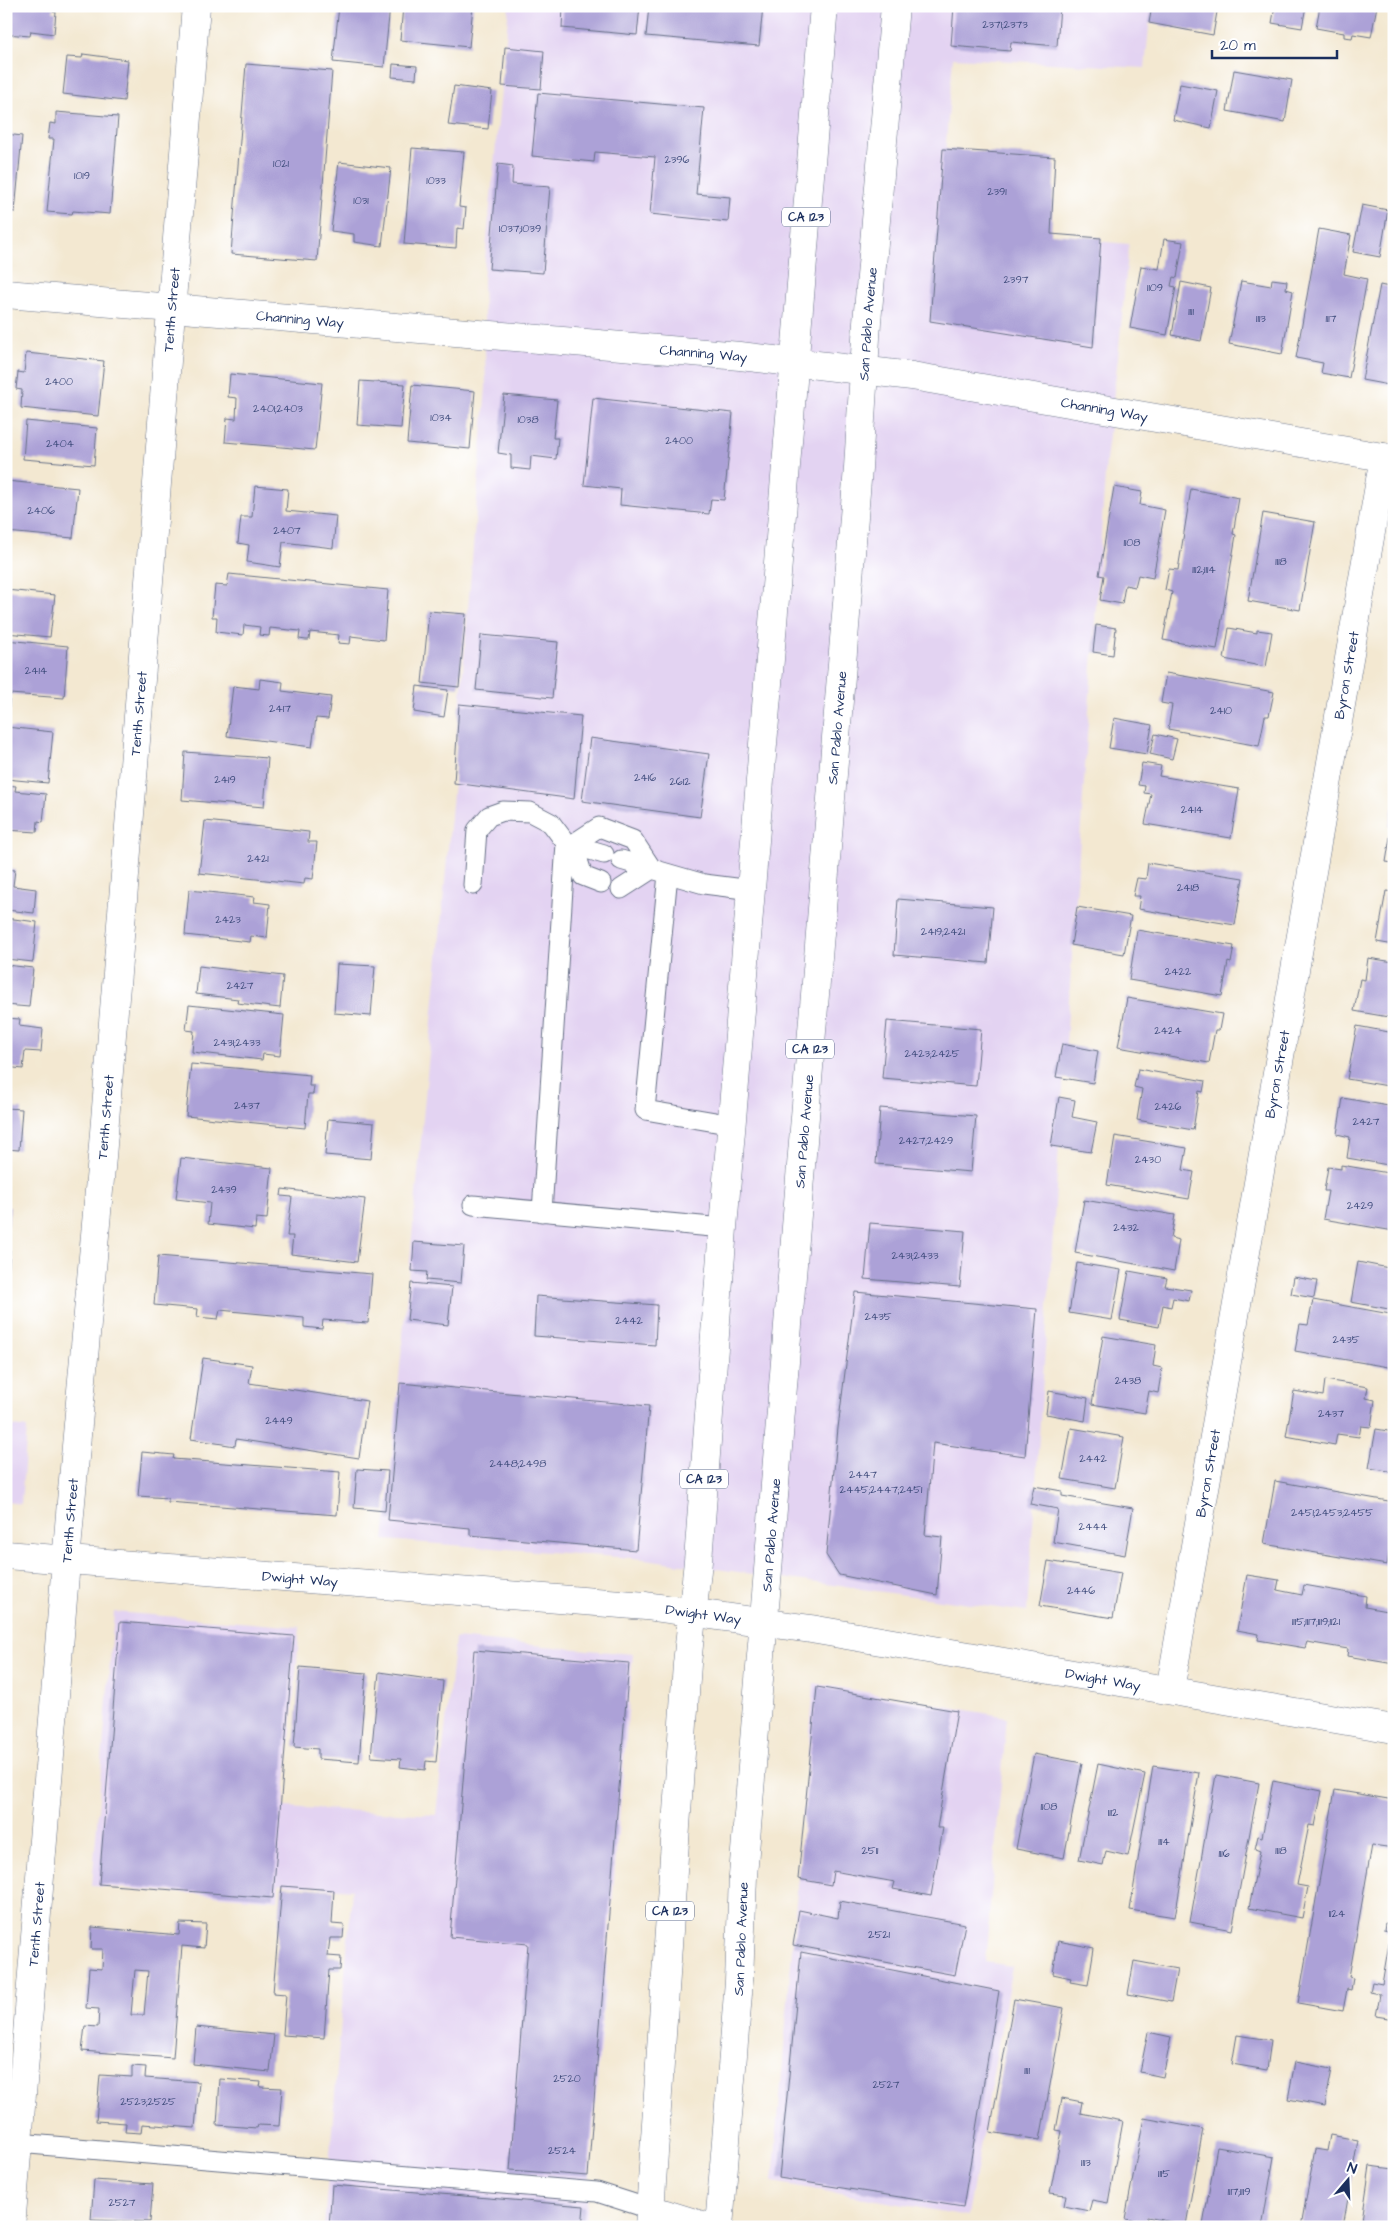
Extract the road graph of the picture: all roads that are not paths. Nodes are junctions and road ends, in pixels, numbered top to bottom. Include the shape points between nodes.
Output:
1 (196, 6) edge
2 (824, 6) edge
3 (895, 6) edge
4 (6, 294) edge
5 (170, 308) junction
6 (795, 362) junction
7 (864, 370) junction
8 (1389, 458) edge
9 (569, 844) junction
10 (660, 872) junction
11 (601, 883) dead end
12 (473, 885) dead end
13 (620, 888) dead end
14 (752, 890) junction
15 (733, 1124) junction
16 (473, 1205) dead end
17 (542, 1212) junction
18 (723, 1228) junction
19 (6, 1555) edge
20 (66, 1560) junction
21 (693, 1613) junction
22 (764, 1623) junction
23 (1170, 1690) junction
24 (1394, 1729) edge
25 (18, 2143) junction
26 (649, 2218) edge
27 (11, 2227) edge
28 (708, 2227) edge
29 (719, 2227) edge

1 - 5 street, Tenth Street
2 - 6 street, CA 123
3 - 7 street, San Pablo Avenue / CA 123
4 - 5 street, Channing Way
5 - 6 street, Channing Way
5 - 20 street, Tenth Street via 103,1147
6 - 7 street, Channing Way
6 - 14 street, CA 123
7 - 8 street, Channing Way via 926,377
7 - 22 street, San Pablo Avenue / CA 123
8 - 23 street, Byron Street
9 - 10 lane
9 - 10 lane via 599,827 633,840
9 - 11 lane via 582,876
9 - 12 lane via 551,823 530,812 502,811 489,816 477,830
9 - 17 lane
10 - 13 lane
10 - 14 lane via 704,884
10 - 15 lane via 645,1110
14 - 15 street, CA 123
15 - 18 street, CA 123
16 - 17 lane
17 - 18 lane
18 - 21 street, CA 123
19 - 20 street, Dwight Way
20 - 21 street, Dwight Way
20 - 25 street, Tenth Street
21 - 22 street, Dwight Way
21 - 26 street, CA 123
22 - 23 street, Dwight Way
22 - 29 street, San Pablo Avenue / CA 123 via 742,1876 739,1981
23 - 24 street, Dwight Way
25 - 26 lane via 597,2192
25 - 27 street, Tenth Street
26 - 28 street

